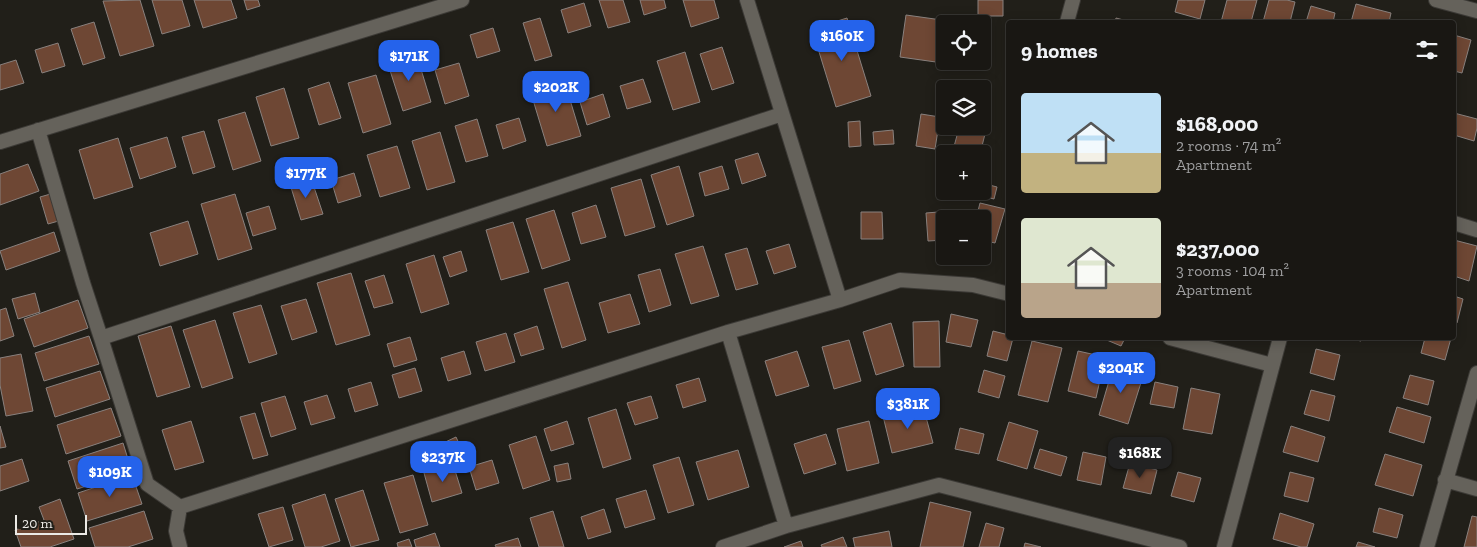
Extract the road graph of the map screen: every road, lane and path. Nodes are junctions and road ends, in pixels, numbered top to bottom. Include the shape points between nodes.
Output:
1 (462, 0) edge
2 (747, 0) edge
3 (1073, 0) edge
4 (1436, 0) edge
5 (1477, 11) edge
6 (1068, 20) edge
7 (782, 114) junction
8 (38, 130) junction
9 (0, 142) edge
10 (1456, 224) edge
11 (1477, 230) edge
12 (1006, 293) edge
13 (840, 300) junction
14 (728, 332) junction
15 (101, 338) junction
16 (1178, 340) edge
17 (1279, 340) edge
18 (1272, 365) junction
19 (1477, 372) edge
20 (1446, 480) junction
21 (1477, 489) edge
22 (180, 507) junction
23 (786, 526) junction
24 (180, 547) edge
25 (723, 547) edge
26 (1180, 547) edge
27 (1224, 547) edge
28 (1427, 547) edge

1 - 8 street
2 - 7 street
3 - 6 street
4 - 5 street
7 - 13 street
7 - 15 street
8 - 9 street
8 - 15 street
10 - 11 street
12 - 13 street via 973,285 900,280
13 - 14 street
14 - 22 street
14 - 23 street
15 - 22 street via 147,484
16 - 18 street
17 - 18 street
18 - 27 street
19 - 20 street
20 - 21 street
20 - 28 street
22 - 24 street via 176,531
23 - 25 street
23 - 26 street via 939,485

